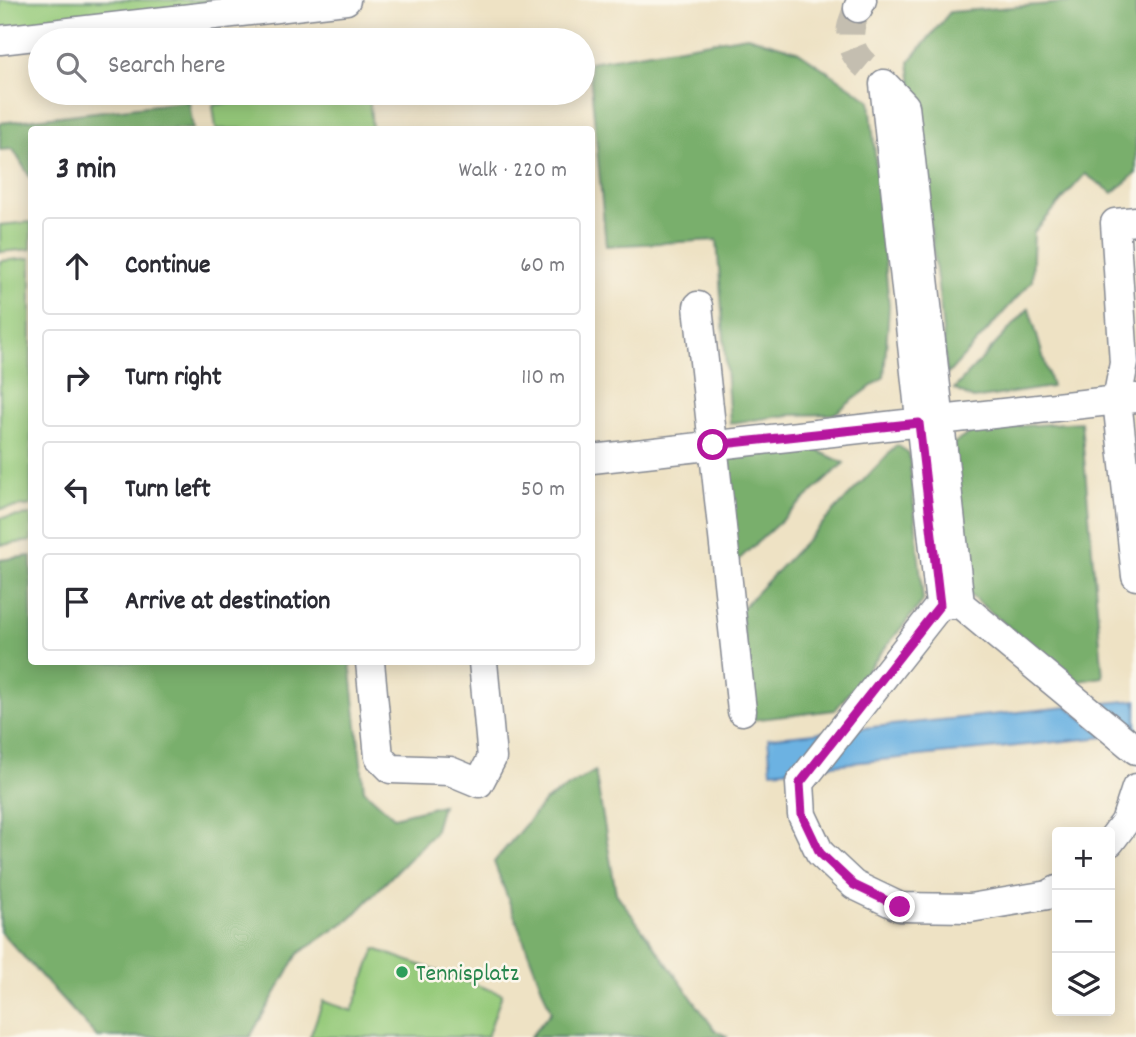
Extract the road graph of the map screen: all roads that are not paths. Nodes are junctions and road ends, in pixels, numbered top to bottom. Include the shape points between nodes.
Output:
1 (345, 0) edge
2 (104, 28) edge
3 (28, 37) edge
4 (0, 40) edge
5 (875, 75) tunnel mouth
6 (1136, 222) edge
7 (698, 306) dead end
8 (1127, 399) edge
9 (929, 422) junction
10 (713, 445) junction
11 (595, 458) edge
12 (1136, 576) edge
13 (950, 604) junction
14 (370, 665) edge
15 (483, 665) edge
16 (742, 711) dead end
17 (1136, 750) edge
18 (1136, 788) edge
19 (1115, 835) edge
20 (1052, 893) edge

1 - 2 street
3 - 4 street
5 - 9 street via 905,106
6 - 8 street via 1115,223
7 - 10 street
8 - 9 street
8 - 12 street
9 - 10 street
9 - 13 street
10 - 11 street
10 - 16 street
13 - 17 street
13 - 20 street via 800,783 802,815 820,853 854,885 900,907 970,908
14 - 15 street via 379,757 391,769 450,771 479,783 492,758
18 - 19 street via 1125,822

